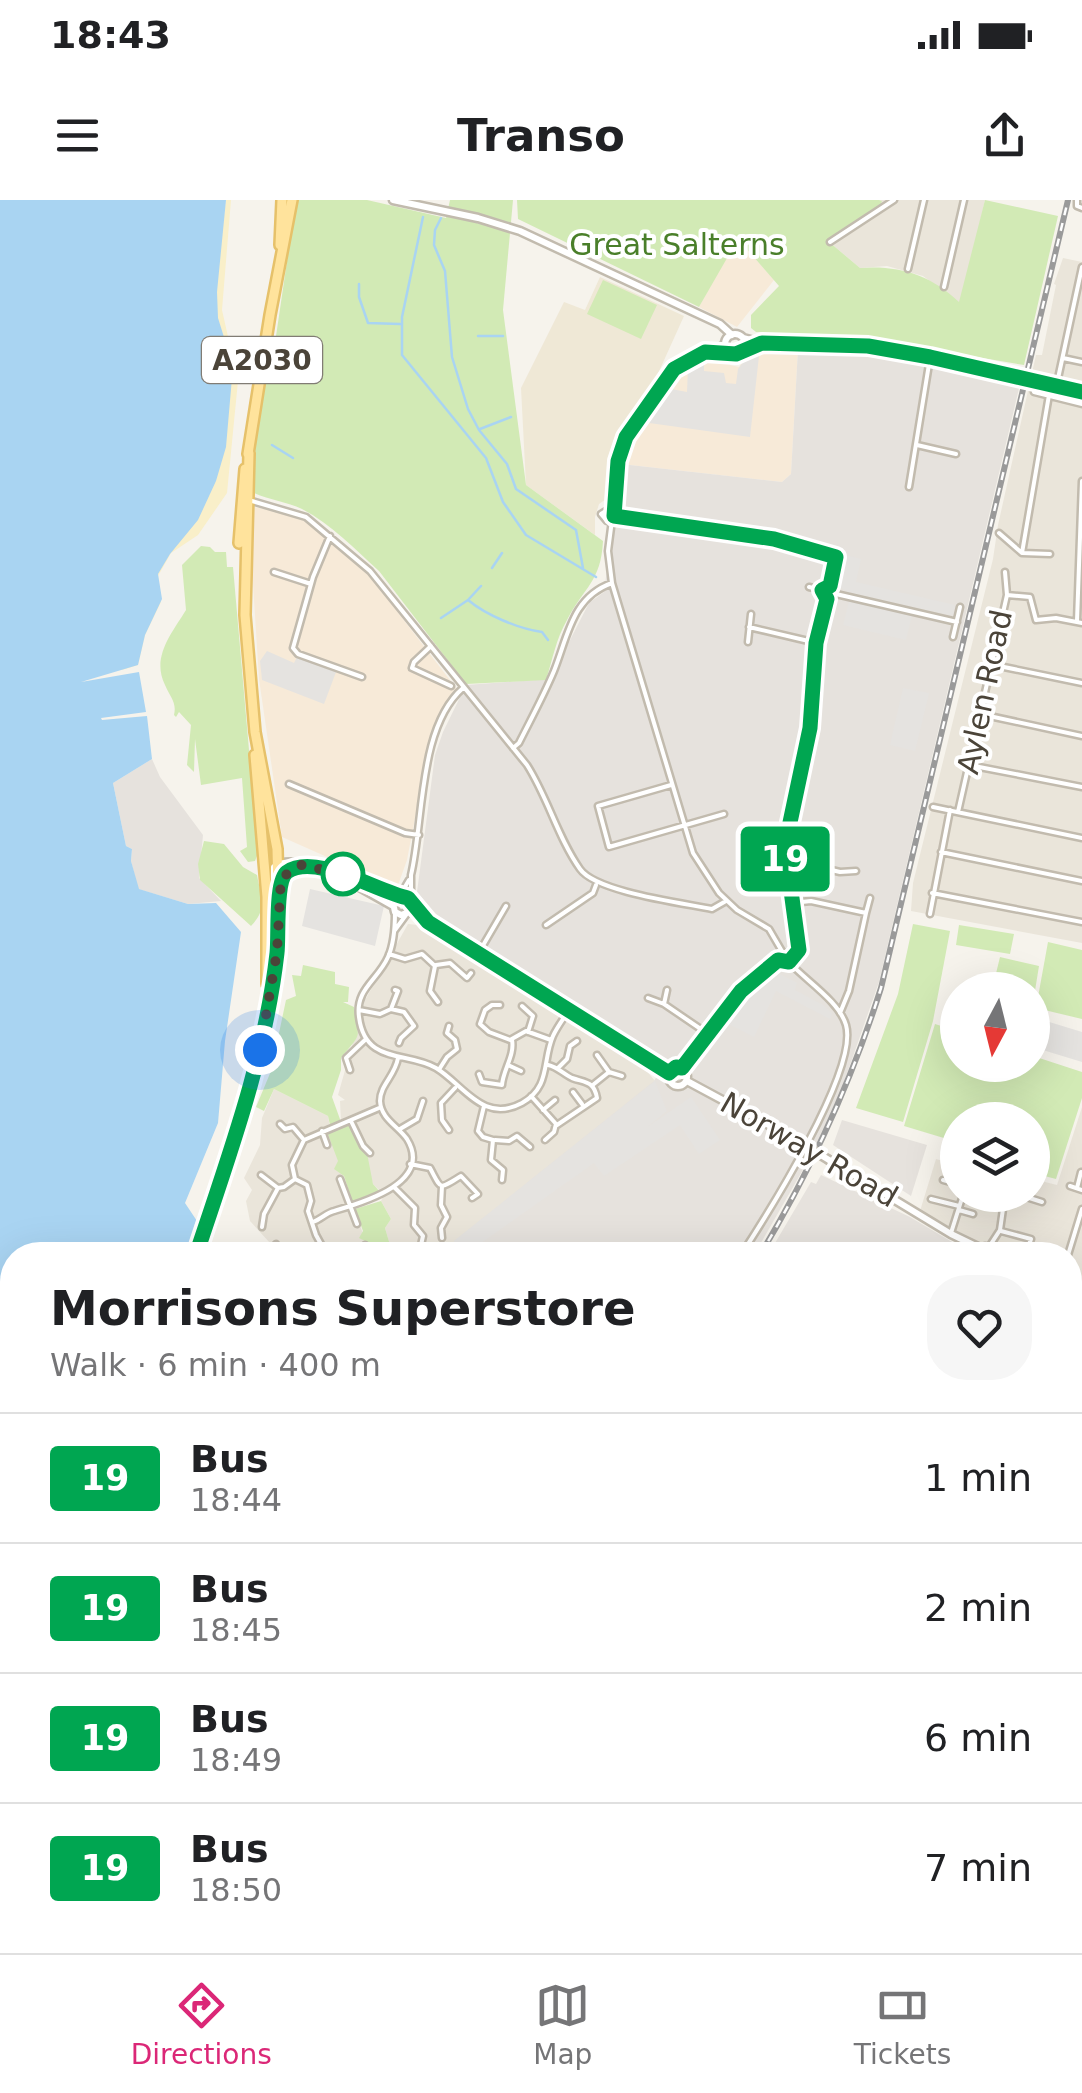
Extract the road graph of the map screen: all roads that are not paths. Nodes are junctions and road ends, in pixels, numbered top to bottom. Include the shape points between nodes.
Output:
1 (286, 200) edge
2 (393, 200) edge
3 (924, 200) edge
4 (964, 200) edge
5 (891, 201) edge
6 (830, 242) dead end
7 (1082, 267) edge
8 (278, 268) junction
9 (908, 269) dead end
10 (1080, 282) edge
11 (944, 287) dead end
12 (1071, 320) junction
13 (1082, 322) edge
14 (743, 338) junction
15 (728, 343) junction
16 (762, 343) junction
17 (744, 348) junction
18 (930, 357) junction
19 (1062, 358) junction
20 (1082, 362) edge
21 (1034, 392) dead end
22 (1082, 392) edge
23 (1052, 396) junction
24 (1082, 404) edge
25 (918, 446) junction
26 (956, 454) dead end
27 (1082, 481) edge
28 (909, 486) dead end
29 (244, 500) junction
30 (610, 515) junction
31 (999, 533) dead end
32 (330, 536) junction
33 (1022, 553) junction
34 (1050, 554) dead end
35 (274, 572) dead end
36 (1005, 572) dead end
37 (612, 583) junction
38 (311, 584) junction
39 (830, 586) junction
40 (809, 587) dead end
41 (822, 590) junction
42 (836, 594) junction
43 (1007, 595) junction
44 (827, 599) junction
45 (960, 608) dead end
46 (751, 614) dead end
47 (957, 622) junction
48 (1079, 622) edge
49 (749, 627) junction
50 (953, 637) dead end
51 (748, 642) dead end
52 (816, 643) junction
53 (431, 646) junction
54 (992, 664) junction
55 (362, 677) dead end
56 (1082, 683) edge
57 (450, 686) dead end
58 (463, 688) junction
59 (980, 714) junction
60 (1082, 736) edge
61 (513, 748) junction
62 (969, 765) junction
63 (289, 784) dead end
64 (671, 784) junction
65 (1082, 788) edge
66 (933, 806) dead end
67 (950, 810) junction
68 (958, 812) junction
69 (724, 814) dead end
70 (683, 826) junction
71 (418, 835) junction
72 (1082, 838) edge
73 (941, 852) junction
74 (784, 859) junction
75 (301, 865) junction
76 (274, 866) junction
77 (856, 871) dead end
78 (411, 876) junction
79 (1082, 881) edge
80 (279, 882) junction
81 (596, 884) junction
82 (932, 893) junction
83 (870, 898) dead end
84 (726, 901) junction
85 (396, 903) junction
86 (412, 903) junction
87 (792, 903) junction
88 (506, 906) dead end
89 (866, 913) junction
90 (930, 914) dead end
91 (406, 915) junction
92 (428, 922) junction
93 (1082, 922) edge
94 (546, 925) dead end
95 (395, 930) junction
96 (389, 954) junction
97 (478, 954) junction
98 (782, 956) junction
99 (790, 959) junction
100 (435, 966) junction
101 (470, 978) dead end
102 (395, 990) dead end
103 (667, 990) dead end
104 (648, 998) dead end
105 (846, 998) junction
106 (268, 1000) junction
107 (438, 1002) dead end
108 (664, 1004) junction
109 (500, 1005) dead end
110 (833, 1006) junction
111 (525, 1008) dead end
112 (359, 1010) junction
113 (391, 1010) junction
114 (569, 1010) junction
115 (840, 1012) junction
116 (449, 1026) dead end
117 (438, 1032) dead end
118 (528, 1032) junction
119 (446, 1033) junction
120 (708, 1034) junction
121 (366, 1038) junction
122 (512, 1040) junction
123 (551, 1040) junction
124 (577, 1041) dead end
125 (399, 1043) dead end
126 (597, 1055) dead end
127 (398, 1058) junction
128 (548, 1064) junction
129 (508, 1065) junction
130 (558, 1068) junction
131 (682, 1068) junction
132 (350, 1070) dead end
133 (439, 1070) junction
134 (521, 1071) dead end
135 (609, 1072) junction
136 (669, 1073) junction
137 (478, 1074) dead end
138 (622, 1076) dead end
139 (686, 1081) junction
140 (592, 1085) junction
141 (456, 1086) junction
142 (572, 1092) dead end
143 (531, 1096) junction
144 (423, 1100) dead end
145 (555, 1100) dead end
146 (484, 1106) junction
147 (583, 1106) junction
148 (381, 1108) junction
149 (542, 1110) junction
150 (351, 1121) junction
151 (280, 1124) dead end
152 (556, 1124) junction
153 (285, 1129) junction
154 (322, 1130) junction
155 (398, 1130) junction
156 (449, 1130) dead end
157 (281, 1135) dead end
158 (304, 1140) junction
159 (493, 1140) junction
160 (545, 1140) dead end
161 (327, 1145) dead end
162 (530, 1147) dead end
163 (370, 1153) dead end
164 (410, 1164) junction
165 (1081, 1172) edge
166 (261, 1175) dead end
167 (295, 1178) junction
168 (340, 1178) dead end
169 (502, 1180) dead end
170 (442, 1186) junction
171 (1070, 1186) dead end
172 (394, 1187) junction
173 (278, 1188) junction
174 (1080, 1189) edge
175 (472, 1198) dead end
176 (930, 1199) dead end
177 (940, 1202) edge
178 (350, 1207) junction
179 (1082, 1208) edge
180 (958, 1212) edge
181 (968, 1212) edge
182 (1003, 1212) edge
183 (972, 1214) dead end
184 (314, 1222) junction
185 (357, 1224) dead end
186 (262, 1226) dead end
187 (1000, 1230) junction
188 (951, 1234) junction
189 (442, 1238) dead end
190 (202, 1242) edge
191 (321, 1242) edge
192 (422, 1242) edge
193 (749, 1242) edge
194 (966, 1242) edge
195 (993, 1242) edge
196 (1029, 1242) edge
197 (1071, 1242) edge

1 - 8 main road, A2030
1 - 8 main road, A2030
2 - 15 street via 520,231 696,314
3 - 9 street
4 - 11 street
5 - 6 street
7 - 10 street
8 - 29 main road, A2030
10 - 12 street
12 - 13 street
12 - 19 street
14 - 15 street
14 - 16 street
14 - 17 street
15 - 17 street via 736,354
15 - 30 street via 675,368 629,432
16 - 17 street
16 - 18 street via 868,346
18 - 22 street, bridge
18 - 25 street
19 - 20 street
19 - 23 street
21 - 23 street
23 - 24 street
23 - 33 street
25 - 26 street
25 - 28 street
27 - 48 street
29 - 32 street via 294,511
29 - 76 main road, A2030 via 240,565
30 - 37 street
30 - 39 street via 829,553 836,557
31 - 33 street
32 - 38 street
32 - 53 street via 382,584
33 - 34 street
35 - 38 street
36 - 43 street, Aylen Road
37 - 61 street via 578,608
37 - 64 street
38 - 55 street via 293,650
39 - 41 street
39 - 42 street
40 - 41 street
41 - 44 street
42 - 44 street
42 - 47 street
43 - 48 street via 1030,597 1036,620
43 - 54 street, Aylen Road
44 - 52 street
45 - 47 street
46 - 49 street
47 - 50 street
49 - 51 street
49 - 52 street
52 - 74 street via 810,728
53 - 57 street via 412,668
53 - 58 street
54 - 56 street
54 - 59 street, Aylen Road
58 - 61 street
58 - 71 street via 434,738
59 - 60 street
59 - 62 street, Aylen Road
61 - 81 street via 540,785 581,871
62 - 65 street
62 - 68 street, Aylen Road
63 - 71 street
64 - 70 street
64 - 70 street via 598,806 609,847
66 - 67 street
67 - 68 street
67 - 73 street
68 - 72 street
69 - 70 street
70 - 84 street
71 - 78 street
73 - 79 street
73 - 82 street
74 - 77 street
74 - 87 street
75 - 76 street
75 - 80 street
75 - 85 street via 344,874
76 - 80 main road, A2030
76 - 106 main road, A2030
78 - 85 street
78 - 86 street
80 - 106 main road, A2030
81 - 84 street via 712,909
81 - 94 street via 594,893
82 - 90 street
82 - 93 street
83 - 89 street
84 - 98 street via 768,929
85 - 86 street
85 - 91 street
85 - 95 street
86 - 91 street
86 - 92 street
87 - 89 street
87 - 99 street via 800,947
88 - 97 street
89 - 105 street
91 - 92 street
91 - 95 street
92 - 97 street
95 - 96 street
96 - 100 street via 422,954
96 - 112 street via 365,987
97 - 114 street
98 - 99 street
98 - 99 street
98 - 120 street via 752,980
99 - 110 street
100 - 101 street via 450,963
100 - 107 street via 430,991
102 - 113 street
103 - 108 street
104 - 108 street
105 - 110 street
105 - 115 street
106 - 190 main road, A2030 via 254,1078
108 - 120 street
109 - 122 street via 492,1004 480,1022
110 - 115 street
111 - 118 street via 532,1016
112 - 113 street
112 - 121 street
113 - 125 street via 404,1012 414,1024
114 - 123 street
114 - 136 street
115 - 193 street via 847,1045 814,1130
116 - 119 street
117 - 119 street
118 - 122 street
118 - 123 street
119 - 133 street via 458,1049
120 - 131 street
121 - 127 street
121 - 132 street via 346,1058
122 - 129 street
123 - 128 street
124 - 130 street
126 - 135 street
127 - 133 street
127 - 148 street
128 - 130 street
128 - 143 street
129 - 134 street
129 - 137 street via 501,1086 482,1082
130 - 140 street
131 - 136 street
131 - 139 street
133 - 141 street
135 - 138 street
135 - 140 street
136 - 139 street via 676,1086
139 - 188 street, Norway Road, bridge
140 - 147 street via 597,1097
141 - 146 street
141 - 156 street via 442,1100
142 - 147 street
143 - 146 street via 512,1106
143 - 149 street
144 - 155 street via 416,1120
145 - 149 street
146 - 159 street via 478,1131
147 - 152 street
148 - 150 street
148 - 155 street
149 - 152 street
150 - 154 street
150 - 163 street
151 - 153 street
152 - 160 street
153 - 157 street
153 - 158 street via 293,1127
154 - 158 street
154 - 161 street
155 - 164 street via 410,1146
158 - 167 street via 292,1164
159 - 162 street via 516,1136
159 - 169 street via 491,1160 504,1170
164 - 170 street via 429,1167
164 - 172 street
165 - 174 street
166 - 173 street
167 - 173 street
167 - 184 street via 307,1185
168 - 178 street
170 - 175 street via 461,1176 478,1194
170 - 189 street
171 - 174 street
172 - 178 street
172 - 192 street via 414,1206
173 - 186 street
176 - 177 street
178 - 184 street
178 - 185 street
179 - 197 street
180 - 188 street
181 - 183 street
182 - 187 street
184 - 191 street
187 - 195 street
187 - 196 street
188 - 194 street, Norway Road

